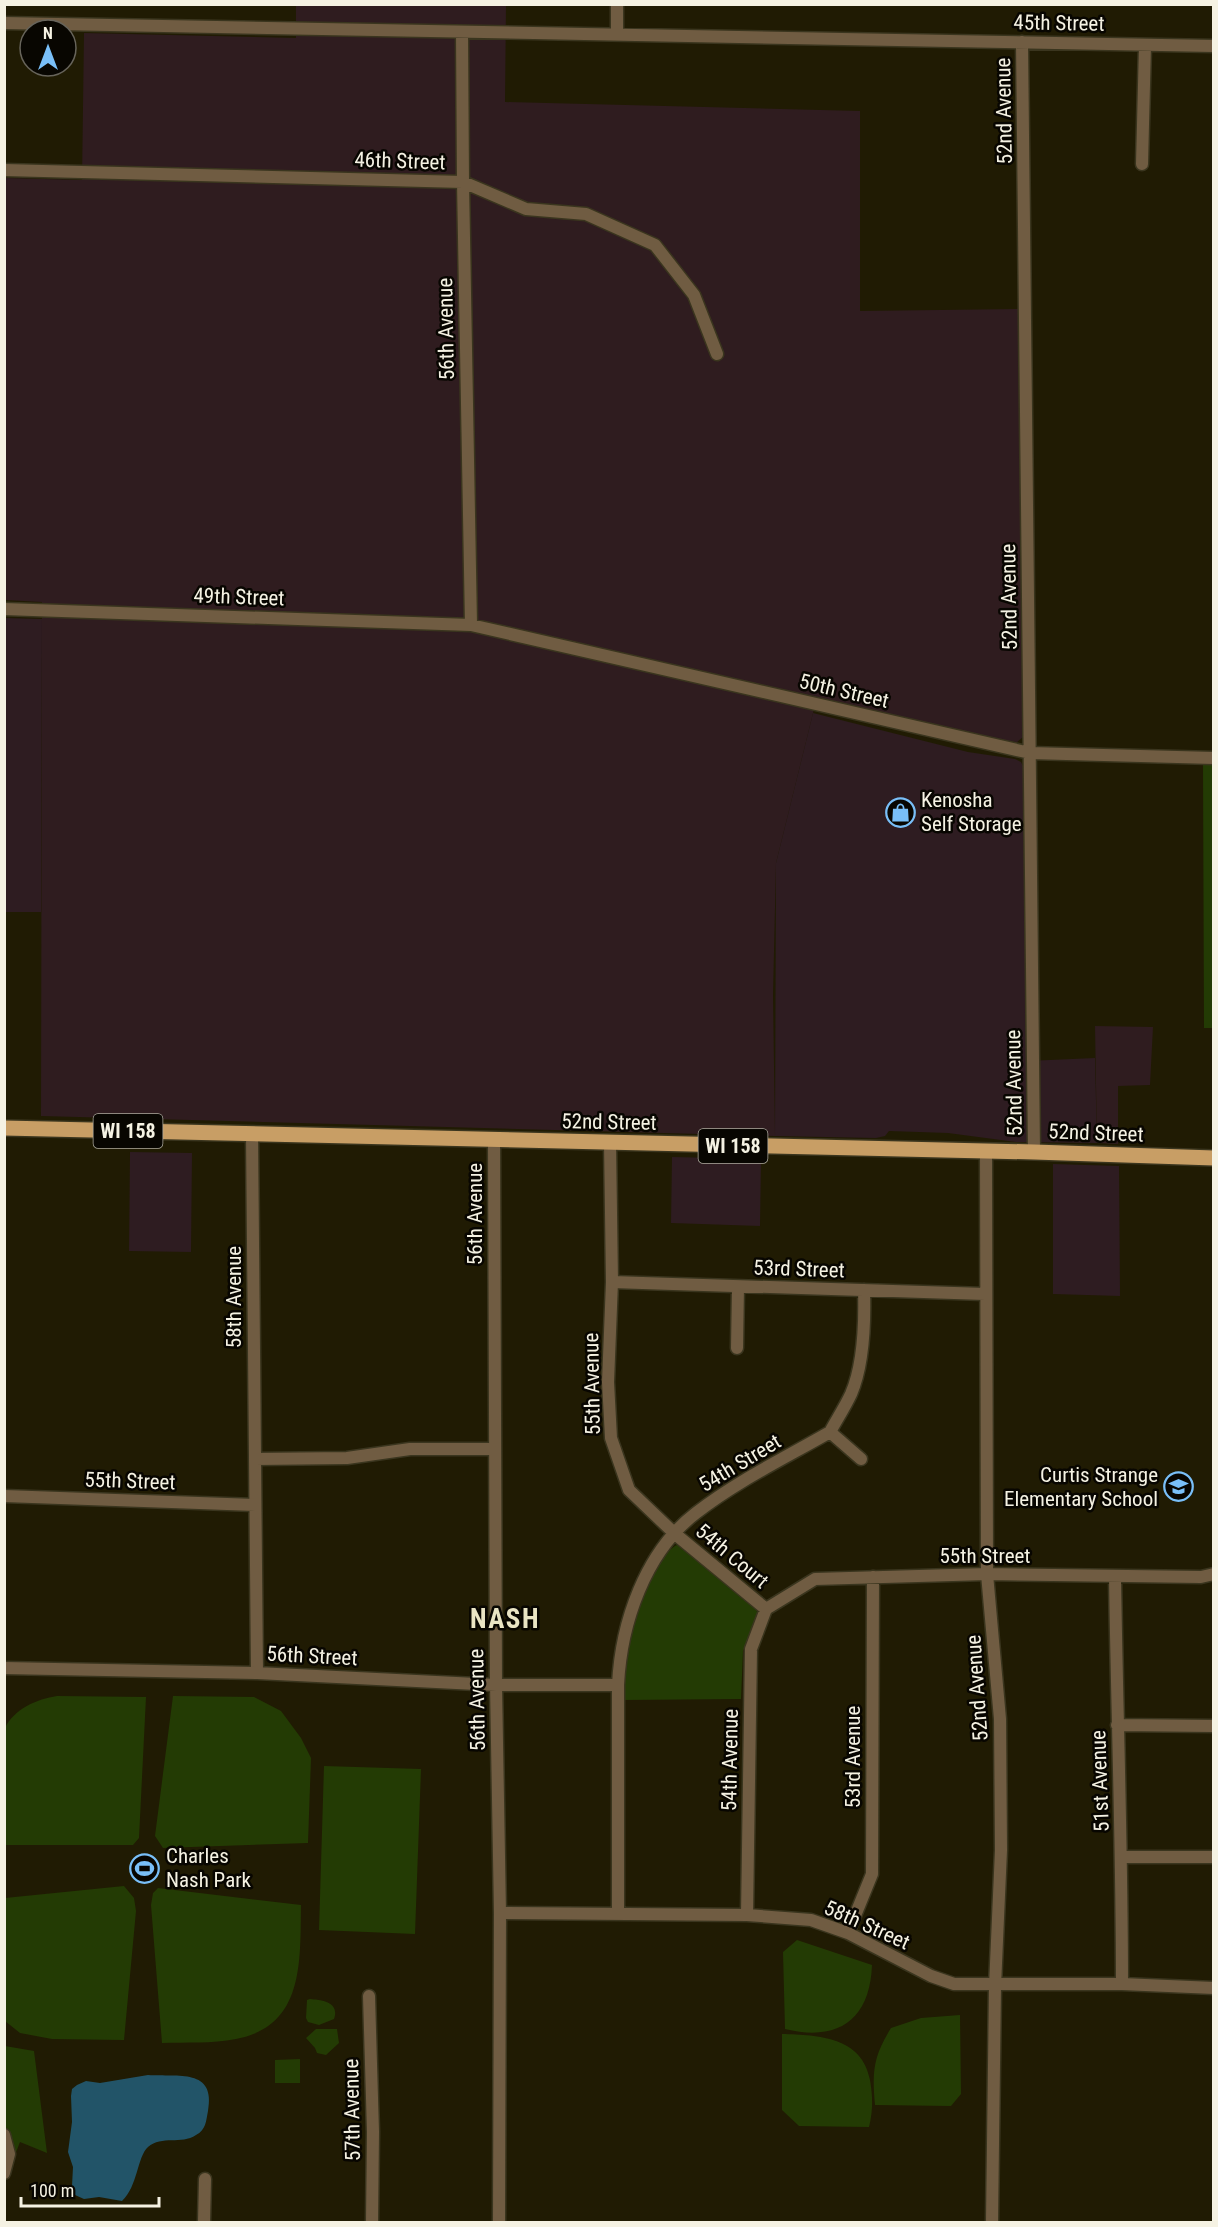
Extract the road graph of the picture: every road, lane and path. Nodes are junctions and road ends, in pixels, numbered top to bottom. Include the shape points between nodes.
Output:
1 (617, 4) edge
2 (4, 23) edge
3 (462, 32) junction
4 (617, 34) junction
5 (1022, 42) junction
6 (1145, 45) junction
7 (1214, 46) edge
8 (1142, 164) dead end
9 (4, 171) edge
10 (463, 182) junction
11 (717, 354) dead end
12 (4, 609) edge
13 (471, 625) junction
14 (1030, 753) junction
15 (1214, 758) edge
16 (4, 1128) edge
17 (252, 1134) junction
18 (494, 1141) junction
19 (610, 1143) junction
20 (986, 1150) junction
21 (1034, 1152) junction
22 (1214, 1158) edge
23 (612, 1282) junction
24 (738, 1287) junction
25 (864, 1290) junction
26 (985, 1294) junction
27 (737, 1348) dead end
28 (830, 1432) junction
29 (495, 1449) junction
30 (861, 1459) dead end
31 (255, 1460) junction
32 (4, 1496) edge
33 (255, 1505) junction
34 (674, 1533) junction
35 (987, 1574) junction
36 (1214, 1574) edge
37 (873, 1576) junction
38 (1115, 1577) junction
39 (766, 1609) junction
40 (4, 1668) edge
41 (257, 1673) junction
42 (618, 1684) junction
43 (496, 1685) junction
44 (1117, 1725) junction
45 (1214, 1726) edge
46 (1122, 1857) junction
47 (1214, 1857) edge
48 (500, 1913) junction
49 (618, 1913) junction
50 (747, 1914) junction
51 (848, 1933) junction
52 (1122, 1984) junction
53 (995, 1986) junction
54 (1214, 1988) edge
55 (369, 1996) dead end
56 (4, 2135) edge
57 (4, 2173) edge
58 (205, 2179) dead end
59 (204, 2223) edge
60 (372, 2223) edge
61 (499, 2223) edge
62 (992, 2223) edge

1 - 4 street
2 - 3 street, 45th Street
3 - 4 street, 45th Street
3 - 10 street, 56th Avenue
4 - 5 street, 45th Street
5 - 6 street, 45th Street
5 - 14 street, 52nd Avenue
6 - 7 street, 45th Street
6 - 8 street
9 - 10 street, 46th Street
10 - 11 street, 46th Street via 526,209 586,214 655,245 694,295
10 - 13 street, 56th Avenue
12 - 13 street, 49th Street
13 - 14 street, 50th Street
14 - 15 street, 50th Street
14 - 21 street, 52nd Avenue
16 - 17 main road, 52nd Street / WI 158
17 - 18 main road, 52nd Street / WI 158
17 - 31 street, 58th Avenue
18 - 19 main road, 52nd Street / WI 158
18 - 29 street, 56th Avenue
19 - 20 main road, 52nd Street / WI 158
19 - 23 street, 55th Avenue
20 - 21 main road, 52nd Street / WI 158
20 - 26 street, 52nd Avenue
21 - 22 main road, 52nd Street / WI 158
23 - 24 street, 53rd Street
23 - 34 street, 55th Avenue via 608,1382 611,1438 629,1490
24 - 25 street, 53rd Street
24 - 27 street
25 - 26 street, 53rd Street
25 - 28 street via 865,1332 852,1392
26 - 35 street, 52nd Avenue
28 - 30 street
28 - 34 street, 54th Street via 731,1488
29 - 31 street via 410,1449 347,1458
29 - 43 street, 56th Avenue
31 - 33 street, 58th Avenue
32 - 33 street, 55th Street
33 - 41 street, 58th Avenue
34 - 39 street, 54th Court
34 - 42 street via 637,1595 622,1648
35 - 37 street, 55th Street
35 - 38 street, 55th Street
35 - 53 street, 52nd Avenue via 1000,1719 1001,1850
36 - 38 street, 55th Street
37 - 39 street, 55th Street via 815,1579
37 - 51 street, 53rd Avenue via 872,1874
38 - 44 street, 51st Avenue
39 - 50 street, 54th Avenue via 751,1649
40 - 41 street, 56th Street
41 - 43 street, 56th Street
42 - 43 street, 56th Street
42 - 49 street
43 - 48 street, 56th Avenue
44 - 45 street
44 - 46 street, 51st Avenue
46 - 47 street
46 - 52 street, 51st Avenue
48 - 49 street, 58th Street
48 - 61 street, 56th Avenue
49 - 50 street, 58th Street
50 - 51 street, 58th Street via 811,1920
51 - 53 street, 58th Street via 931,1976 954,1984
52 - 53 street, 58th Street
52 - 54 street, 58th Street
53 - 62 street, 52nd Avenue
55 - 60 street, 57th Avenue
56 - 57 street via 9,2154
58 - 59 street

